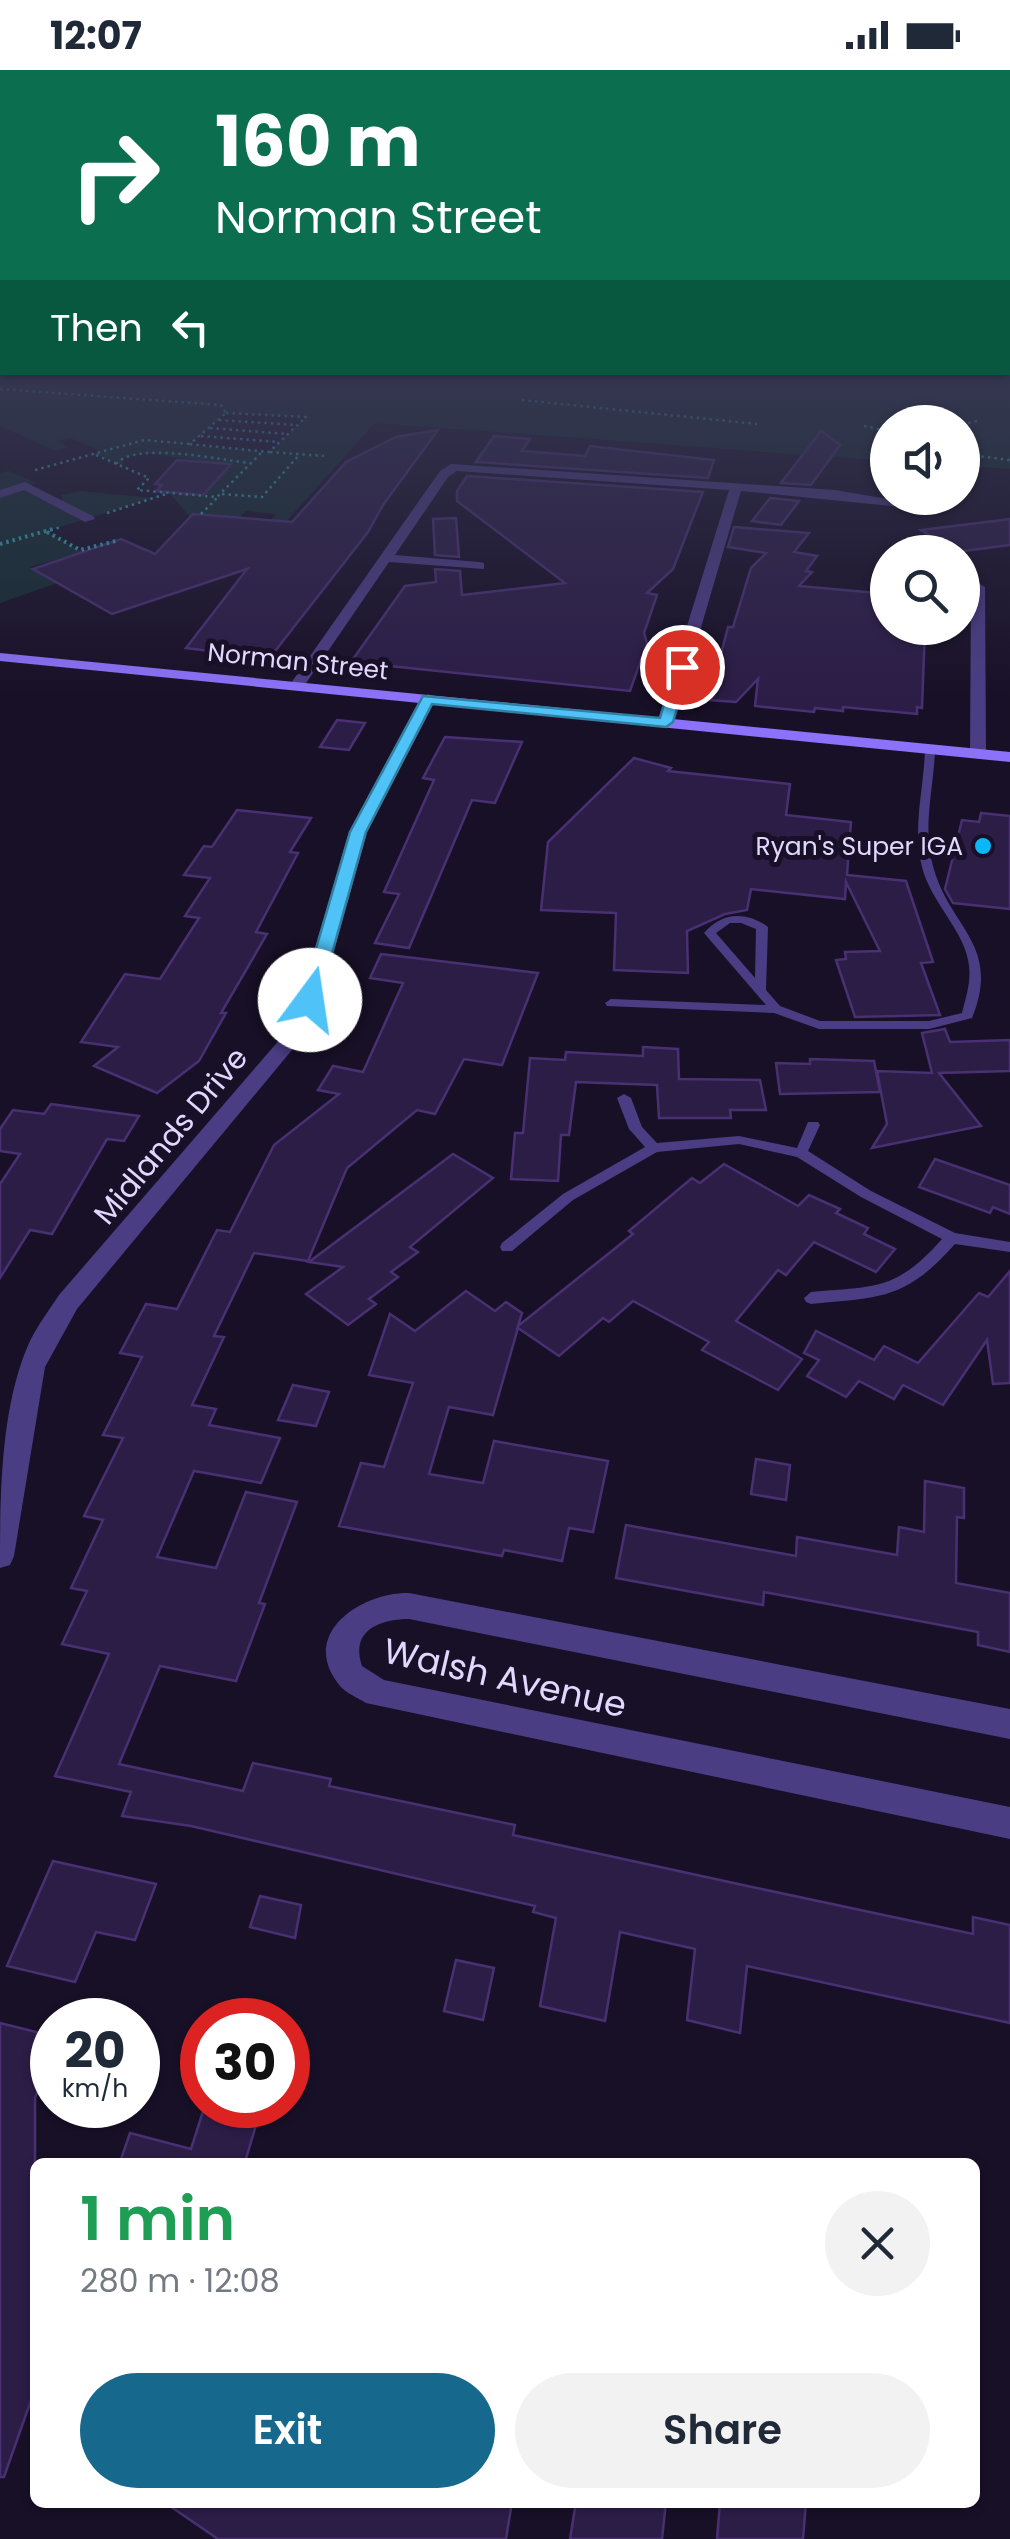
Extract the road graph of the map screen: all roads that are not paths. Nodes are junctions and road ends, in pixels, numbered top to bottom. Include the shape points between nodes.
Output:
1 (736, 486) junction
2 (0, 494) edge
3 (870, 500) edge
4 (89, 519) dead end
5 (386, 558) junction
6 (479, 566) dead end
7 (978, 645) edge
8 (0, 657) edge
9 (298, 686) junction
10 (428, 699) junction
11 (666, 722) junction
12 (930, 749) junction
13 (978, 754) junction
14 (1010, 757) edge
15 (761, 988) junction
16 (611, 1003) dead end
17 (776, 1010) junction
18 (624, 1098) dead end
19 (813, 1126) dead end
20 (654, 1148) junction
21 (801, 1153) junction
22 (952, 1238) junction
23 (507, 1246) dead end
24 (1010, 1247) edge
25 (811, 1298) dead end
26 (0, 1556) edge
27 (1010, 1724) edge
28 (1010, 1823) edge

1 - 3 street
1 - 5 street via 455,467
1 - 11 street
2 - 4 street via 25,486
5 - 6 street
5 - 9 street
7 - 13 street
8 - 9 main road, Norman Street
9 - 10 main road, Norman Street
10 - 11 main road, Norman Street
10 - 26 street, Midlands Drive via 358,832 296,1033 68,1302 42,1342
11 - 12 main road, Norman Street
12 - 13 main road, Norman Street
12 - 17 lane via 922,831 926,864 936,894 975,951 978,985 968,1015 870,1028 819,1026
13 - 14 main road, Norman Street
15 - 15 lane via 710,933 718,923 734,918 762,927
15 - 17 lane
16 - 17 lane
18 - 20 lane via 636,1128
19 - 21 lane
20 - 21 lane via 739,1140
20 - 23 lane via 568,1197
21 - 22 lane
22 - 24 lane
22 - 25 lane via 922,1274 896,1290
27 - 28 street, Walsh Avenue via 410,1606 365,1612 342,1645 350,1676 378,1693

